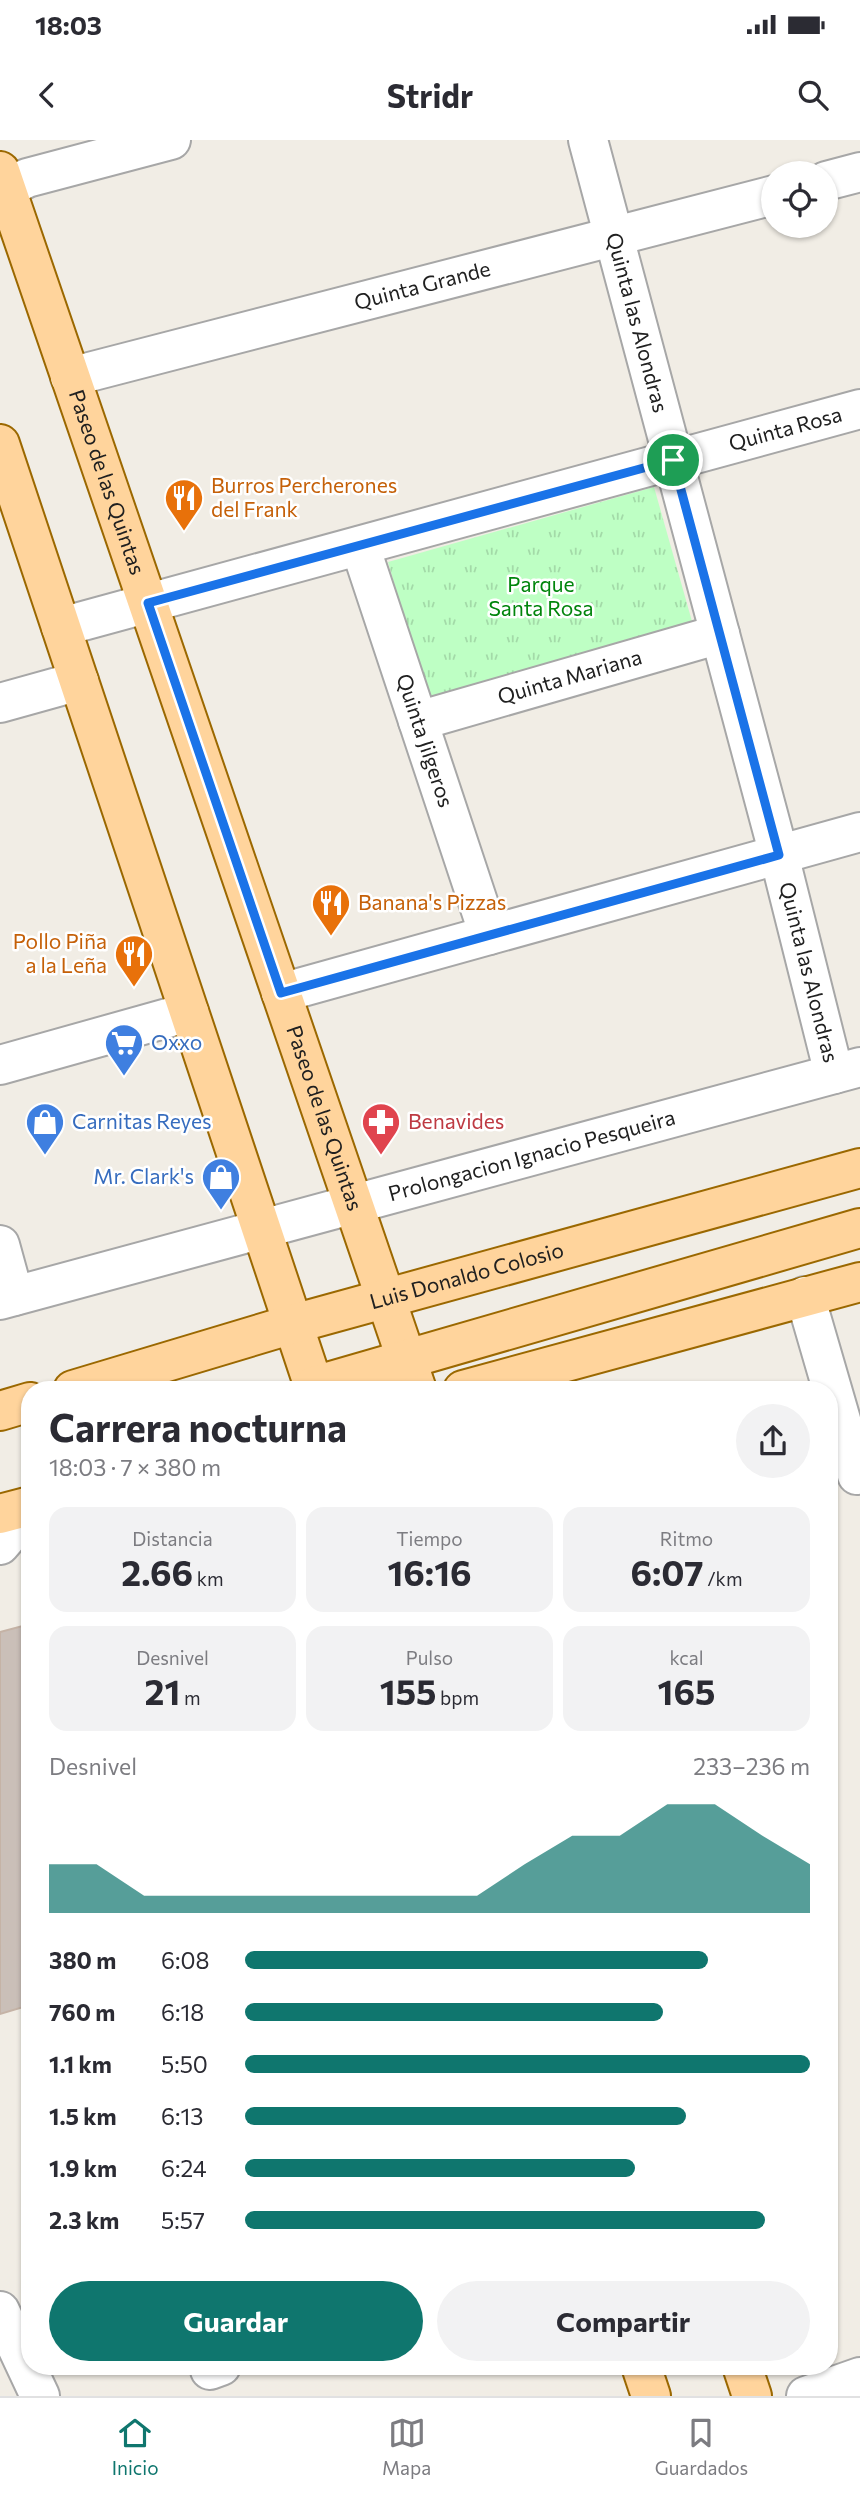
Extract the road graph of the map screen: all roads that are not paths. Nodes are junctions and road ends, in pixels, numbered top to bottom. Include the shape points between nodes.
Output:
1 (171, 140) edge
2 (588, 140) edge
3 (860, 172) edge
4 (838, 178) edge
5 (2, 184) edge
6 (761, 198) edge
7 (614, 237) junction
8 (70, 377) junction
9 (860, 409) edge
10 (2, 456) edge
11 (673, 460) junction
12 (360, 546) junction
13 (148, 603) junction
14 (61, 627) junction
15 (720, 634) junction
16 (79, 681) junction
17 (0, 703) edge
18 (418, 720) junction
19 (860, 832) edge
20 (779, 855) junction
21 (489, 935) junction
22 (281, 993) junction
23 (189, 1012) junction
24 (0, 1065) edge
25 (847, 1070) edge
26 (860, 1168) edge
27 (353, 1204) junction
28 (860, 1228) edge
29 (261, 1229) junction
30 (0, 1245) edge
31 (860, 1282) edge
32 (805, 1296) junction
33 (7, 1298) edge
34 (385, 1298) junction
35 (293, 1324) junction
36 (411, 1374) edge
37 (103, 1381) edge
38 (312, 1381) edge
39 (362, 1381) edge
40 (496, 1381) edge
41 (829, 1381) edge
42 (21, 1405) edge
43 (0, 1411) edge
44 (838, 1412) edge
45 (856, 1475) dead end
46 (21, 1510) edge
47 (0, 1514) edge
48 (21, 1519) edge
49 (0, 1545) edge
50 (0, 2311) edge
51 (21, 2371) edge
52 (644, 2375) edge
53 (746, 2375) edge
54 (860, 2377) edge
55 (651, 2396) edge
56 (752, 2396) edge
57 (806, 2396) edge

1 - 5 street
2 - 7 street, Quinta las Alondras
3 - 4 street
5 - 8 main road, Paseo de las Quintas
6 - 7 street, Quinta Grande
7 - 8 street, Quinta Grande
7 - 11 street, Quinta las Alondras
8 - 13 main road, Paseo de las Quintas
9 - 11 street, Quinta Rosa
10 - 14 main road
11 - 12 street, Quinta Rosa
11 - 15 street, Quinta las Alondras
12 - 13 street, Quinta Rosa
12 - 18 street, Quinta Jilgeros
13 - 14 street, Quinta Rosa
13 - 22 main road, Paseo de las Quintas
14 - 16 main road
15 - 18 street, Quinta Mariana
15 - 20 street, Quinta las Alondras
16 - 17 street
16 - 23 main road
18 - 21 street, Quinta Jilgeros
19 - 20 street
20 - 21 street
20 - 25 street, Quinta las Alondras
21 - 22 street
22 - 27 main road, Paseo de las Quintas
23 - 24 street
23 - 29 main road
25 - 27 street, Prolongacion Ignacio Pesqueira
26 - 34 main road, Luis Donaldo Colosio
27 - 29 street, Prolongacion Ignacio Pesqueira
27 - 34 main road, Paseo de las Quintas
28 - 36 main road
29 - 33 street, Prolongacion Ignacio Pesqueira
29 - 35 main road
30 - 33 street
31 - 32 main road
32 - 40 main road
32 - 41 street
34 - 35 main road, Luis Donaldo Colosio
34 - 36 main road, Paseo de las Quintas
35 - 37 main road, Luis Donaldo Colosio
35 - 38 main road
36 - 39 main road
42 - 43 main road
44 - 45 street
46 - 47 main road
48 - 49 street
50 - 51 street
52 - 55 main road
53 - 56 main road
54 - 57 street

